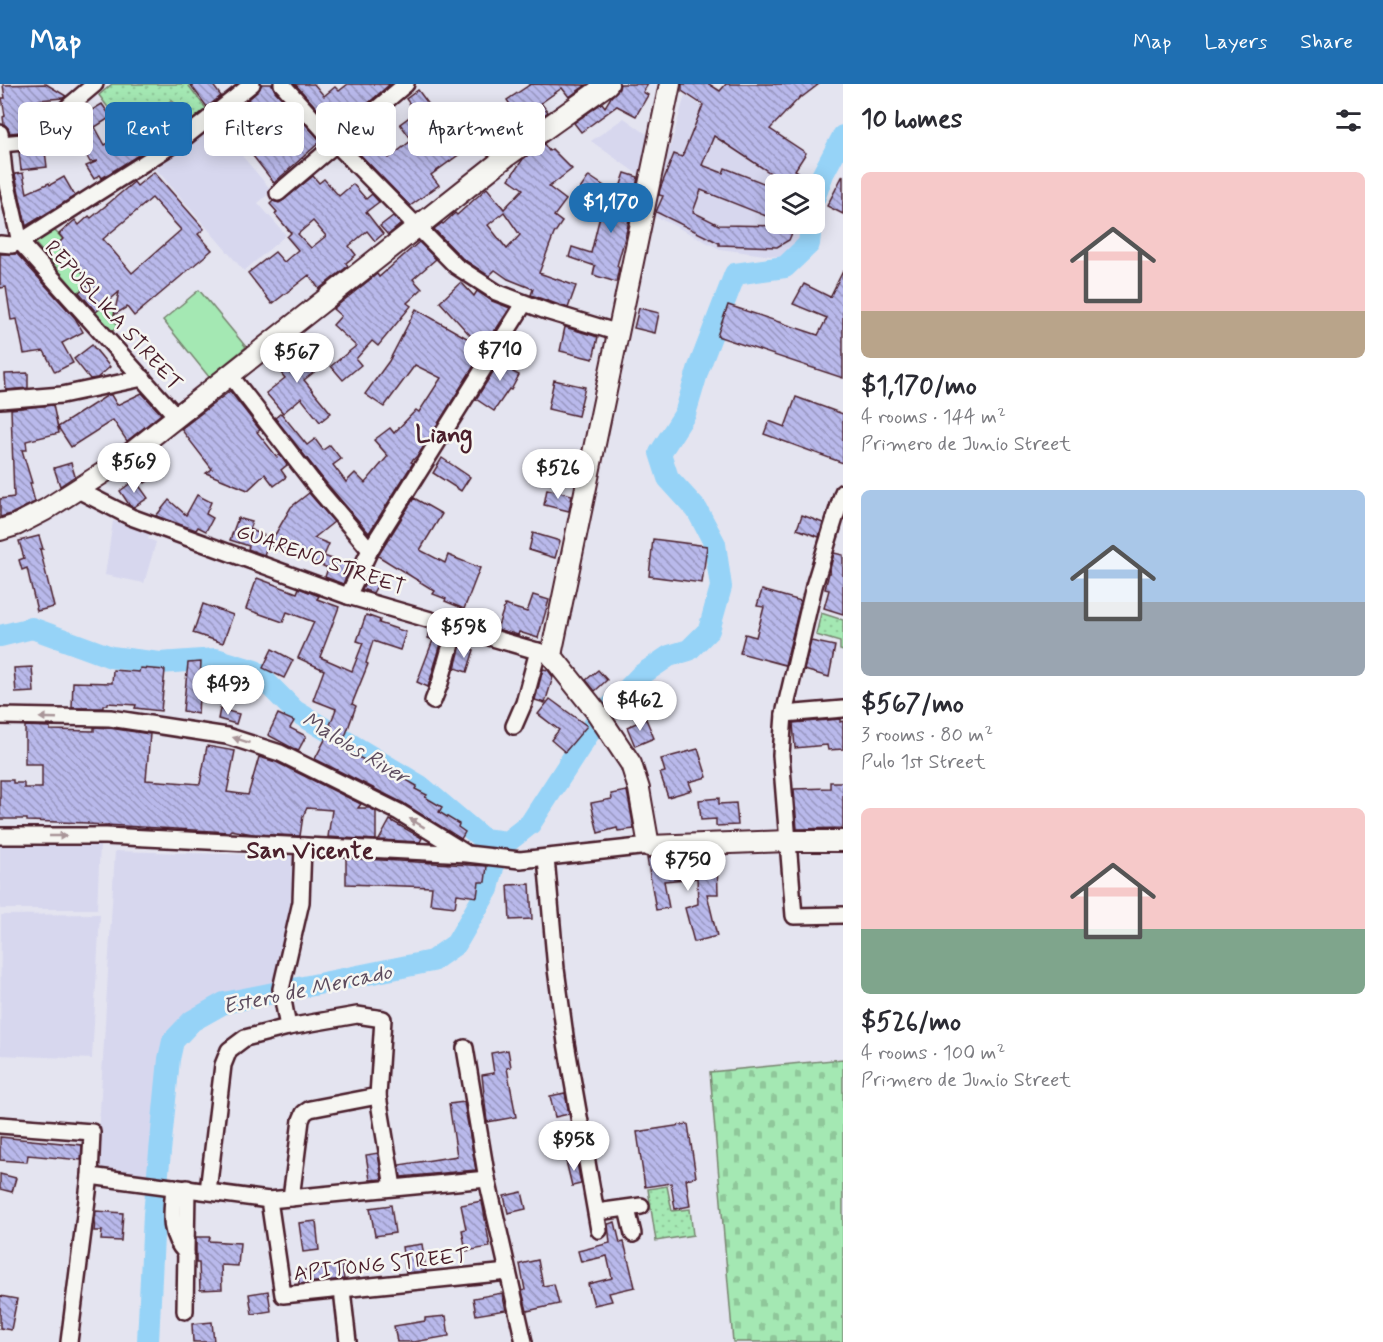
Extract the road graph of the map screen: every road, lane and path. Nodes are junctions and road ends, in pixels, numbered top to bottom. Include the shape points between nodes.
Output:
1 (95, 84) edge
2 (252, 84) edge
3 (282, 84) edge
4 (406, 84) edge
5 (608, 84) edge
6 (670, 84) edge
7 (384, 102) edge
8 (316, 122) edge
9 (1, 139) edge
10 (320, 156) edge
11 (348, 156) edge
12 (278, 194) dead end
13 (417, 228) junction
14 (20, 242) junction
15 (0, 244) edge
16 (524, 303) junction
17 (619, 333) junction
18 (230, 375) junction
19 (143, 378) junction
20 (0, 400) edge
21 (177, 417) junction
22 (78, 490) junction
23 (843, 492) edge
24 (0, 530) edge
25 (370, 550) junction
26 (348, 596) junction
27 (456, 627) junction
28 (544, 653) junction
29 (433, 701) dead end
30 (843, 709) edge
31 (784, 714) junction
32 (0, 716) edge
33 (514, 726) dead end
34 (0, 836) edge
35 (788, 841) junction
36 (843, 842) edge
37 (303, 846) junction
38 (649, 846) junction
39 (474, 855) junction
40 (546, 858) junction
41 (843, 918) edge
42 (288, 1027) junction
43 (465, 1048) dead end
44 (378, 1096) junction
45 (0, 1125) edge
46 (90, 1176) junction
47 (487, 1179) junction
48 (175, 1187) junction
49 (393, 1187) junction
50 (208, 1191) junction
51 (291, 1198) junction
52 (268, 1200) junction
53 (597, 1212) junction
54 (599, 1230) dead end
55 (633, 1233) dead end
56 (508, 1272) junction
57 (342, 1290) junction
58 (185, 1311) dead end
59 (69, 1342) edge
60 (348, 1342) edge
61 (524, 1342) edge

1 - 9 street via 35,135 23,142
2 - 14 street via 188,135
3 - 8 street
4 - 7 street
5 - 13 street via 507,156
6 - 17 street
9 - 14 street via 4,172
10 - 12 street
11 - 13 street
13 - 16 street via 456,266 496,292
13 - 18 street
14 - 15 street
14 - 19 street, REPUBLIKA STREET
16 - 17 street
16 - 25 street
17 - 28 street
18 - 21 street
18 - 25 street
19 - 20 street via 62,395
19 - 21 street, REPUBLIKA STREET
21 - 22 street
22 - 24 street via 32,517
22 - 26 street, GUARENO STREET via 131,517
23 - 31 street via 814,586
25 - 26 street
26 - 27 street, GUARENO STREET
27 - 28 street, GUARENO STREET
27 - 29 street
28 - 33 street
28 - 38 street via 595,710 631,764
30 - 31 street
31 - 35 street via 781,756
39 -> 32 street via 399,812 280,753 226,736 110,718
34 -> 37 street
35 - 36 street
35 - 38 street
35 - 41 street via 794,916
37 - 39 street
37 - 42 street via 301,902 280,989
38 - 40 street
39 - 40 street via 520,860
40 - 53 street via 568,1054
42 - 44 street via 357,1015 382,1018
42 - 50 street via 245,1038 230,1050 223,1065
43 - 47 street
44 - 49 street
44 - 51 street via 304,1113
45 - 46 street via 92,1132
46 - 48 street
46 - 59 street
47 - 49 street
47 - 56 street
48 - 50 street
48 - 58 street via 172,1222 177,1244 186,1253
49 - 51 street
50 - 52 street
51 - 52 street
52 - 57 street, APITONG STREET via 283,1295
53 - 54 street
53 - 55 street via 634,1207
56 - 57 street, APITONG STREET
56 - 61 street
57 - 60 street

